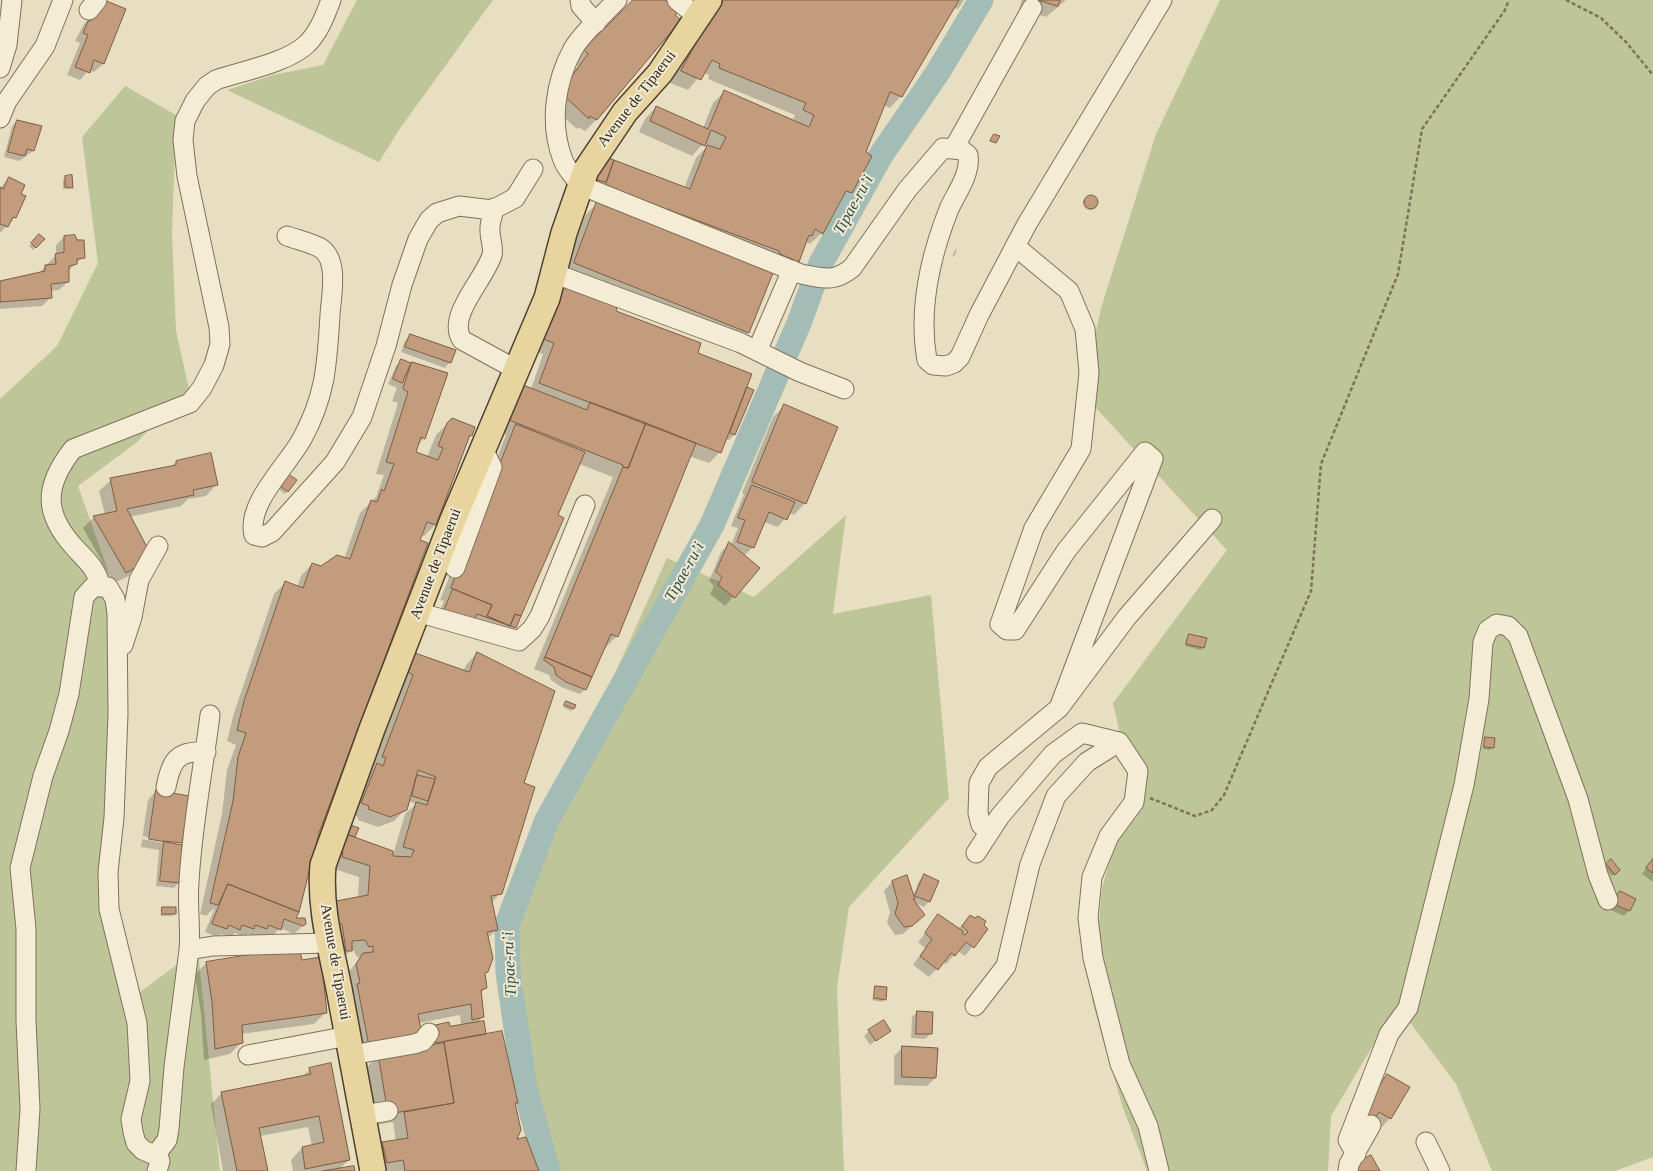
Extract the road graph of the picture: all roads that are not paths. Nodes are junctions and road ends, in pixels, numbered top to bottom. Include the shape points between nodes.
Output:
1 (12, 0) edge
2 (63, 0) edge
3 (330, 0) edge
4 (580, 0) edge
5 (616, 0) edge
6 (677, 0) edge
7 (1162, 0) edge
8 (704, 8) edge
9 (1032, 8) dead end
10 (596, 23) junction
11 (0, 68) edge
12 (0, 118) edge
13 (954, 148) junction
14 (533, 169) dead end
15 (580, 185) junction
16 (494, 208) junction
17 (287, 236) dead end
18 (1015, 246) junction
19 (553, 273) junction
20 (804, 274) junction
21 (765, 355) junction
22 (517, 370) junction
23 (844, 389) dead end
24 (483, 449) junction
25 (585, 505) dead end
26 (1212, 519) dead end
27 (158, 546) dead end
28 (455, 568) dead end
29 (100, 586) junction
30 (417, 612) junction
31 (118, 655) junction
32 (1059, 708) junction
33 (210, 716) dead end
34 (1119, 742) junction
35 (206, 752) junction
36 (166, 787) dead end
37 (990, 831) junction
38 (976, 853) dead end
39 (1608, 900) dead end
40 (328, 943) junction
41 (189, 950) junction
42 (975, 1006) dead end
43 (429, 1033) dead end
44 (349, 1045) junction
45 (248, 1055) dead end
46 (388, 1111) dead end
47 (363, 1115) junction
48 (1372, 1125) dead end
49 (1426, 1142) dead end
50 (1356, 1154) junction
51 (157, 1162) edge
52 (26, 1171) edge
53 (373, 1171) edge
54 (1159, 1171) edge
55 (1348, 1171) edge
56 (1440, 1171) edge

1 - 11 street via 7,45
2 - 12 street via 45,46 7,101
3 - 29 street via 323,22 307,44 291,55 216,80 195,101 185,121 183,140 187,176 209,274 220,344 208,378 190,403 73,449 64,460 50,496 51,507 58,524 98,574
4 - 10 street via 581,6
5 - 10 street
6 - 8 street
7 - 18 street
8 - 15 main road, Avenue de Tipaerui via 660,73 597,150
9 - 13 street
10 - 15 street via 574,48 558,85 555,122 558,143 564,162
13 - 18 street via 968,155 969,162 926,283 923,305 925,350 927,360 933,365 946,366 960,357
13 - 20 street via 943,148 907,190 852,268 840,278
14 - 16 street via 515,198
15 - 19 main road, Avenue de Tipaerui
15 - 20 street
16 - 17 street via 458,206 437,213 429,220 418,239 402,285 362,417 335,462 272,532 262,537 254,535 256,509 302,440 320,399 326,374 332,283 330,258 321,248
16 - 22 street via 489,229 492,253 464,307 457,333 462,340
18 - 32 street via 1069,291 1085,329 1089,373 1081,449 1034,528 1000,624 1007,630 1015,630 1066,551 1145,452 1153,459
19 - 21 street
19 - 22 main road, Avenue de Tipaerui via 547,298
20 - 21 street
21 - 23 street
22 - 24 main road, Avenue de Tipaerui
24 - 28 street via 492,467
24 - 30 main road, Avenue de Tipaerui
25 - 30 street via 540,616 519,641
26 - 32 street via 1127,617
27 - 31 street via 138,580 132,618
29 - 31 street via 108,588 115,599
29 - 52 street via 93,587 84,597 68,694 20,868 26,930 30,1108
30 - 40 main road, Avenue de Tipaerui via 362,754 324,865 322,886
31 - 51 street via 109,909 137,1023 140,1081 131,1119 133,1132 136,1143 152,1154
32 - 37 street via 988,767 979,784 978,813 981,825
33 - 35 street
34 - 37 street via 1082,733 1052,754
34 - 42 street via 1087,762 1056,796 1030,864 1006,966
34 - 54 street via 1138,771 1134,802 1109,836 1092,877 1088,918 1093,958 1120,1064 1148,1126
35 - 36 street via 187,752 180,756 172,764
35 - 41 street via 190,863
37 - 38 street
39 - 50 street via 1578,799 1518,636 1508,626 1497,624 1488,630 1483,642 1479,699 1464,786 1408,1008 1389,1034 1348,1140
40 - 41 street via 213,946
40 - 44 main road, Avenue de Tipaerui
41 - 51 street via 167,1140
43 - 44 street via 414,1044
44 - 45 street
44 - 47 main road, Avenue de Tipaerui
46 - 47 street
47 - 53 main road, Avenue de Tipaerui
48 - 50 street
49 - 56 street
50 - 55 street

